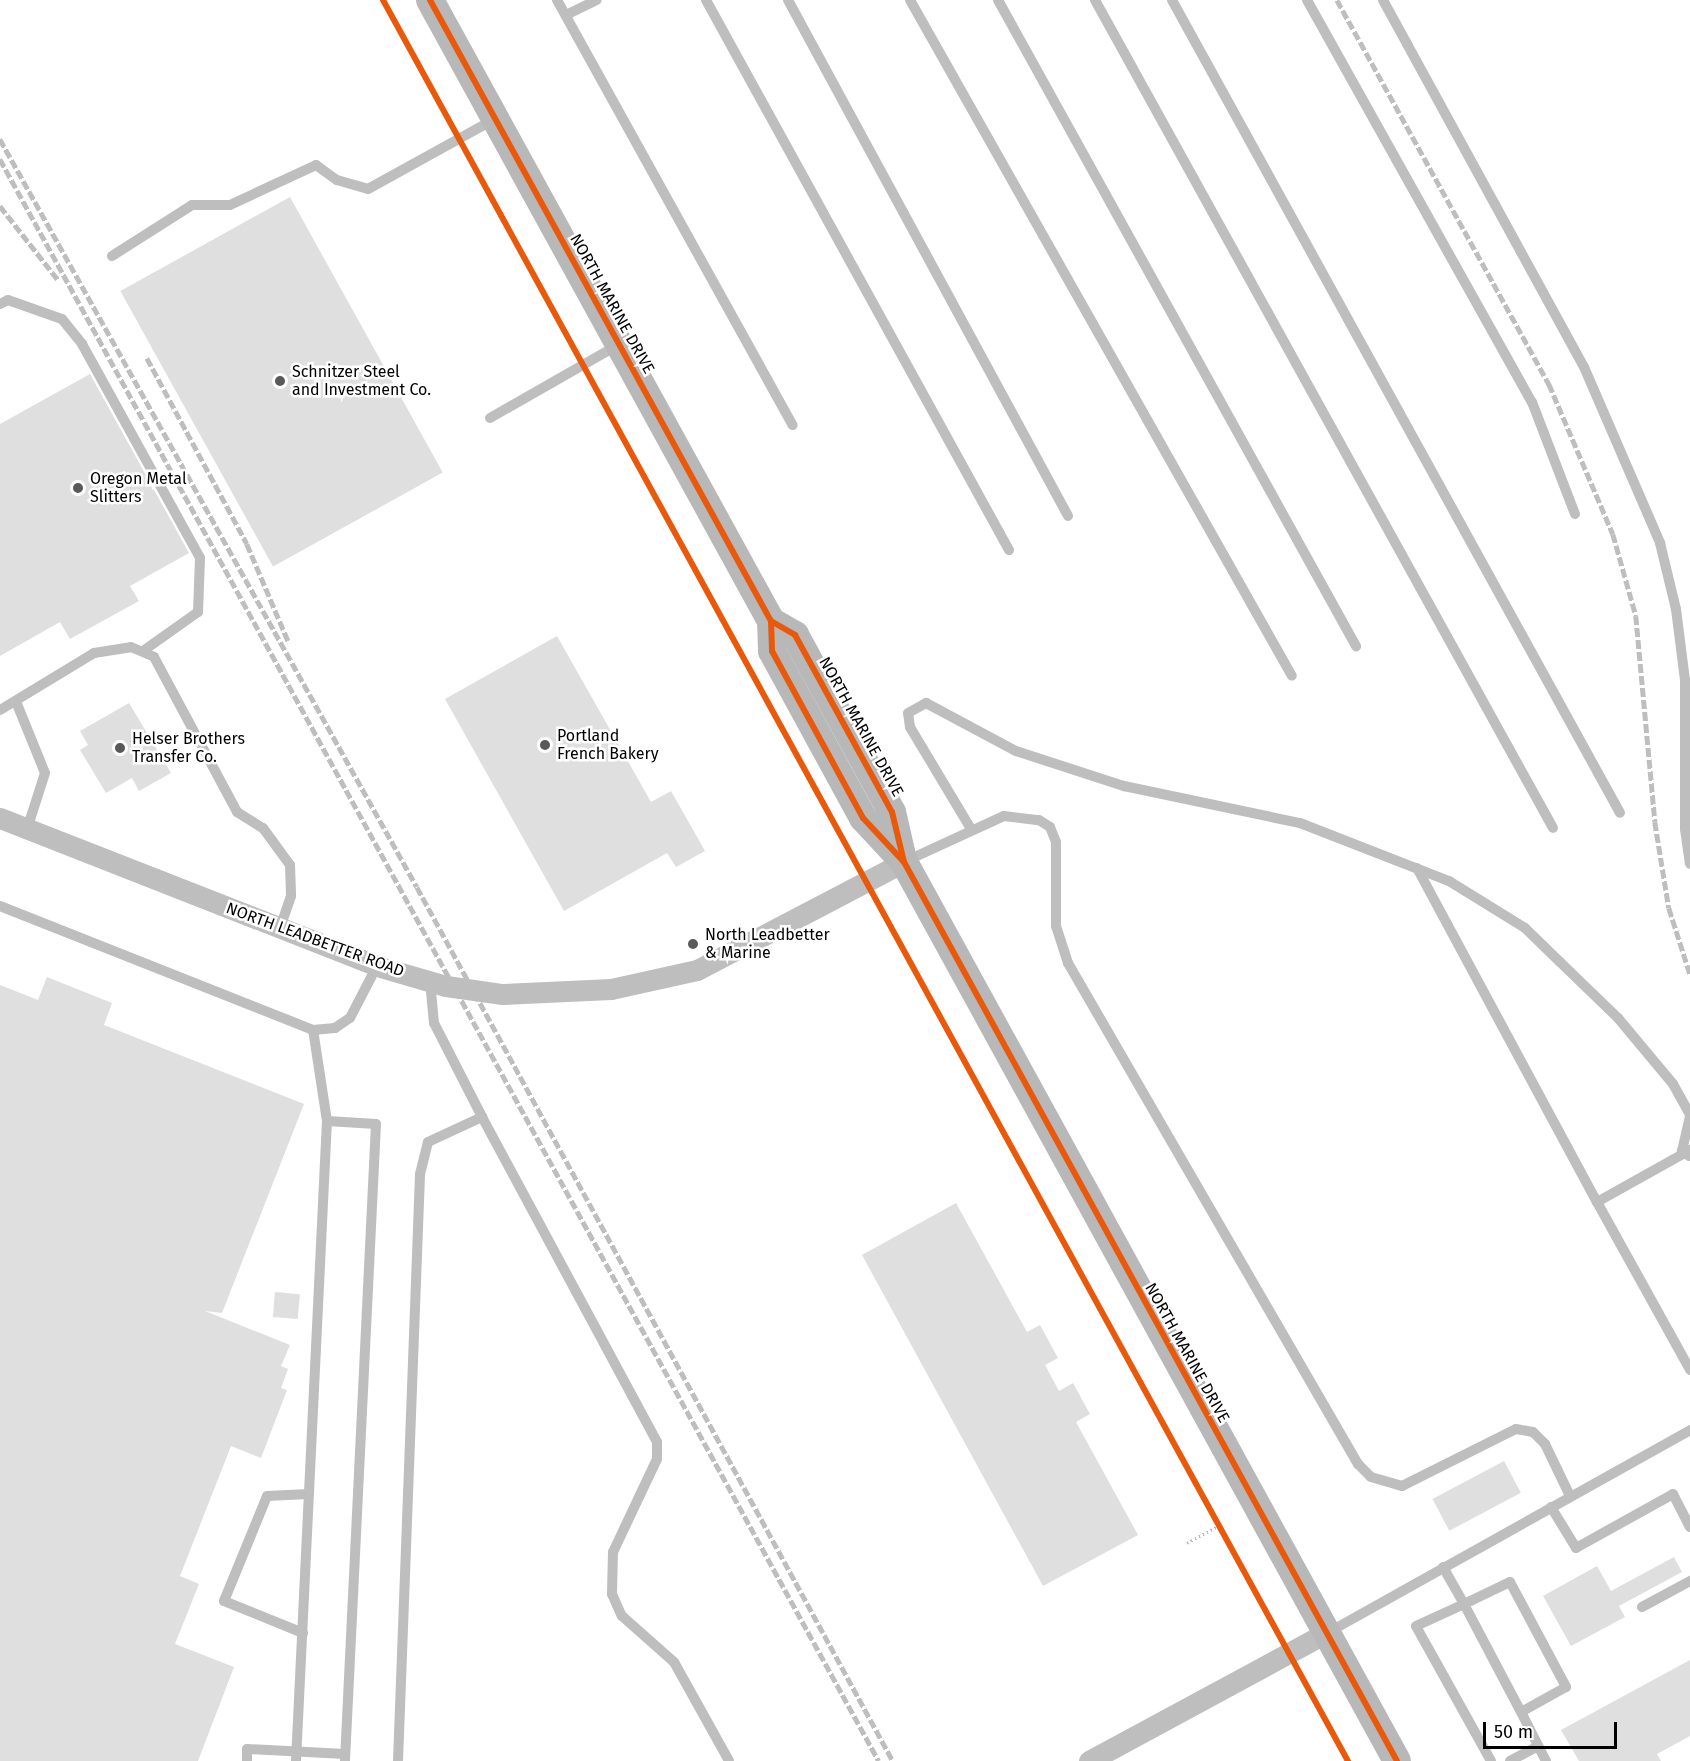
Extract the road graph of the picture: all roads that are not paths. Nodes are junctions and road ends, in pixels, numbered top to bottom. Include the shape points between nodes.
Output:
1 (430, 0) edge
2 (557, 0) edge
3 (597, 0) edge
4 (706, 0) edge
5 (788, 0) edge
6 (910, 0) edge
7 (998, 0) edge
8 (1095, 0) edge
9 (1172, 0) edge
10 (1306, 0) edge
11 (1383, 0) edge
12 (566, 15) junction
13 (495, 120) junction
14 (111, 256) dead end
15 (0, 304) edge
16 (619, 345) junction
17 (490, 418) dead end
18 (793, 425) dead end
19 (1575, 514) dead end
20 (1068, 516) dead end
21 (1009, 550) dead end
22 (1356, 646) dead end
23 (143, 651) junction
24 (1292, 676) dead end
25 (17, 704) junction
26 (0, 710) edge
27 (1620, 813) dead end
28 (0, 818) edge
29 (1553, 828) dead end
30 (27, 829) junction
31 (971, 829) junction
32 (904, 862) junction
33 (1690, 864) edge
34 (1417, 868) junction
35 (0, 906) edge
36 (280, 928) junction
37 (377, 966) junction
38 (430, 981) junction
39 (312, 1030) junction
40 (1690, 1115) edge
41 (482, 1117) junction
42 (327, 1121) junction
43 (1688, 1154) edge
44 (1597, 1202) junction
45 (1690, 1370) edge
46 (1690, 1430) edge
47 (309, 1494) junction
48 (1570, 1496) junction
49 (1551, 1506) junction
50 (1690, 1527) edge
51 (1443, 1567) junction
52 (1690, 1581) edge
53 (1464, 1604) junction
54 (1642, 1606) dead end
55 (303, 1633) junction
56 (1326, 1633) junction
57 (1521, 1712) junction
58 (1538, 1746) junction
59 (296, 1756) edge
60 (345, 1758) edge
61 (247, 1761) edge
62 (398, 1761) edge
63 (729, 1761) edge
64 (1089, 1761) edge
65 (1396, 1761) edge
66 (1491, 1761) edge
67 (1510, 1761) edge
68 (1546, 1761) edge

1 - 13 main road, NORTH MARINE DRIVE
2 - 12 lane
3 - 12 lane
4 - 21 lane
5 - 20 lane
6 - 24 lane
7 - 22 lane
8 - 29 lane
9 - 27 lane
10 - 19 lane via 1532,402
11 - 33 lane via 1584,367 1660,543 1676,609 1685,680 1685,829
12 - 18 lane
13 - 14 lane via 368,189 337,180 316,165 230,205 192,205
13 - 16 main road, NORTH MARINE DRIVE
15 - 23 lane via 8,300 62,319 82,344 200,558 198,612
16 - 17 lane
16 - 32 main road, NORTH MARINE DRIVE via 771,621 795,635 892,812
23 - 25 lane via 131,647 94,653
23 - 36 lane via 161,664 237,812 263,828 290,865 291,896
25 - 26 lane
25 - 30 lane via 45,773
28 - 30 street, NORTH LEADBETTER ROAD
30 - 36 street, NORTH LEADBETTER ROAD
31 - 32 lane
31 - 34 lane via 910,727 908,712 926,703 1016,751 1124,786 1300,823
31 - 48 lane via 1004,816 1039,820 1050,827 1056,842 1056,926 1068,963 1358,1464 1371,1477 1402,1486 1516,1430 1533,1432 1545,1444
32 - 38 street, NORTH LEADBETTER ROAD via 728,957 654,982 533,995
32 - 56 main road, NORTH MARINE DRIVE
34 - 40 lane via 1526,928 1618,1018 1672,1084
34 - 44 lane
35 - 39 lane
36 - 37 street, NORTH LEADBETTER ROAD
37 - 38 street, NORTH LEADBETTER ROAD
37 - 39 lane via 350,1018 335,1028
38 - 41 lane via 434,1023
39 - 42 lane
40 - 43 lane
41 - 62 lane via 428,1142 420,1174
41 - 63 lane via 657,1442 657,1459 614,1552 612,1594 622,1616 674,1662
42 - 47 lane
42 - 60 lane via 376,1124
43 - 44 lane
44 - 45 lane
46 - 48 lane
47 - 55 lane
47 - 55 lane via 267,1496 224,1601
48 - 49 lane
49 - 50 lane via 1575,1548 1672,1494
49 - 51 lane
51 - 53 lane
51 - 56 lane
52 - 54 lane
53 - 57 lane
53 - 57 lane via 1510,1582 1566,1687
53 - 66 lane via 1416,1626
55 - 59 lane
56 - 64 street
56 - 65 main road, NORTH MARINE DRIVE
57 - 58 lane
58 - 67 lane
58 - 68 lane
59 - 60 lane
59 - 61 lane via 247,1749

